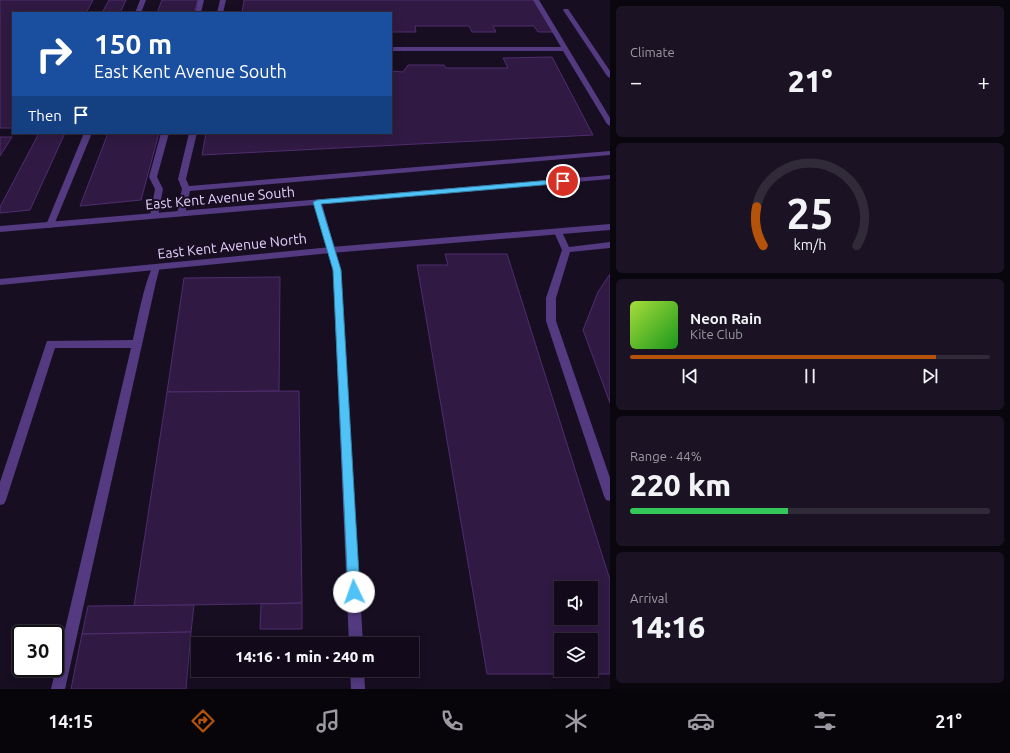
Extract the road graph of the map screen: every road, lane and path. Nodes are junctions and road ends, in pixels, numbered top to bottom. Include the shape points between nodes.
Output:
1 (143, 0) edge
2 (201, 0) edge
3 (224, 0) edge
4 (536, 0) edge
5 (566, 10) dead end
6 (138, 12) edge
7 (198, 12) edge
8 (220, 12) edge
9 (565, 49) junction
10 (392, 50) edge
11 (610, 76) edge
12 (610, 124) edge
13 (88, 134) edge
14 (165, 134) edge
15 (193, 134) edge
16 (610, 154) edge
17 (610, 177) edge
18 (186, 189) junction
19 (317, 202) junction
20 (181, 214) junction
21 (154, 216) junction
22 (50, 225) junction
23 (610, 227) edge
24 (0, 230) edge
25 (558, 232) junction
26 (610, 245) edge
27 (331, 250) junction
28 (566, 250) junction
29 (156, 267) junction
30 (0, 282) edge
31 (138, 344) junction
32 (610, 496) edge
33 (0, 500) edge
34 (356, 637) edge
35 (357, 677) edge
36 (58, 689) edge
37 (358, 689) edge

1 - 6 street
2 - 7 street
3 - 8 street
4 - 9 street
5 - 11 street
9 - 10 street
9 - 12 street
13 - 22 street
14 - 21 street via 153,177 159,189
15 - 18 street via 182,179
16 - 18 street
17 - 19 street, East Kent Avenue South
18 - 20 street
19 - 20 street, East Kent Avenue South
19 - 27 street
20 - 21 street, East Kent Avenue South
21 - 22 street, East Kent Avenue South
22 - 24 street, East Kent Avenue South
23 - 25 street, East Kent Avenue North
25 - 27 street, East Kent Avenue North
25 - 28 street
26 - 28 street
27 - 29 street, East Kent Avenue North
27 - 34 street via 337,275
28 - 32 street via 551,298 551,321
29 - 30 street, East Kent Avenue North
29 - 31 street via 150,282
31 - 33 street via 51,344
31 - 36 street
35 - 37 street

